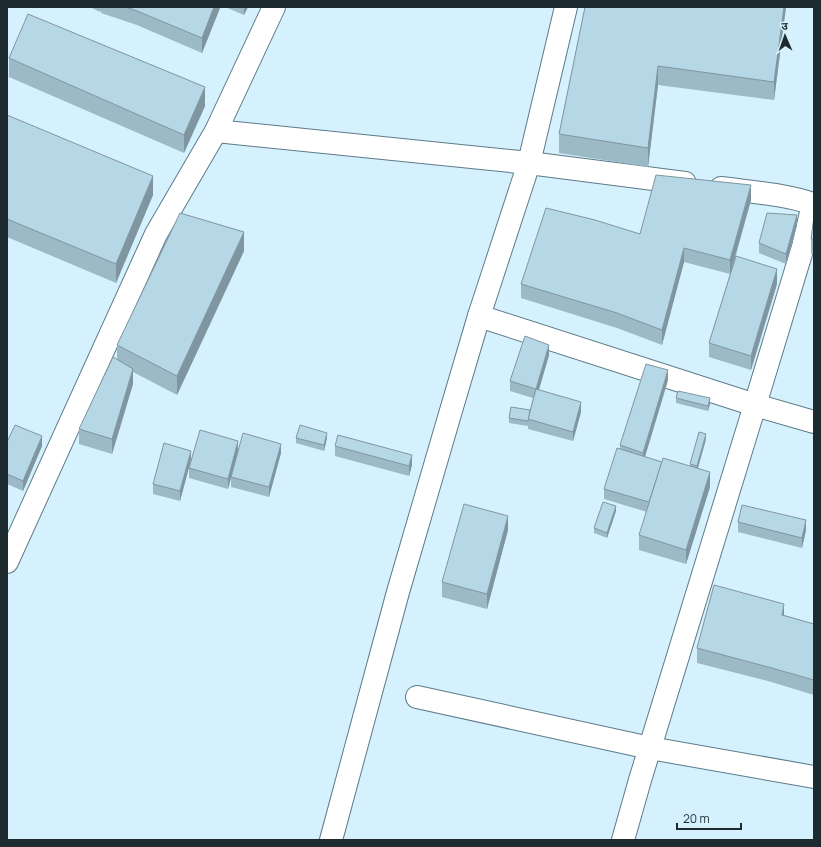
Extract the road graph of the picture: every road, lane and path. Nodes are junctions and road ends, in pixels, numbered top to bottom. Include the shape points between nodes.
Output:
1 (274, 7) edge
2 (566, 7) edge
3 (216, 131) junction
4 (529, 163) junction
5 (814, 195) edge
6 (479, 316) junction
7 (755, 405) junction
8 (814, 422) edge
9 (7, 562) edge
10 (417, 697) dead end
11 (650, 748) junction
12 (814, 777) edge
13 (331, 840) edge
14 (623, 840) edge

1 - 3 street
2 - 4 street
3 - 4 street
3 - 9 street via 156,234
4 - 5 street via 803,200
4 - 6 street
5 - 7 street via 803,247
6 - 7 street
6 - 13 street via 398,592
7 - 8 street
7 - 11 street
10 - 11 street
11 - 12 street
11 - 14 street

